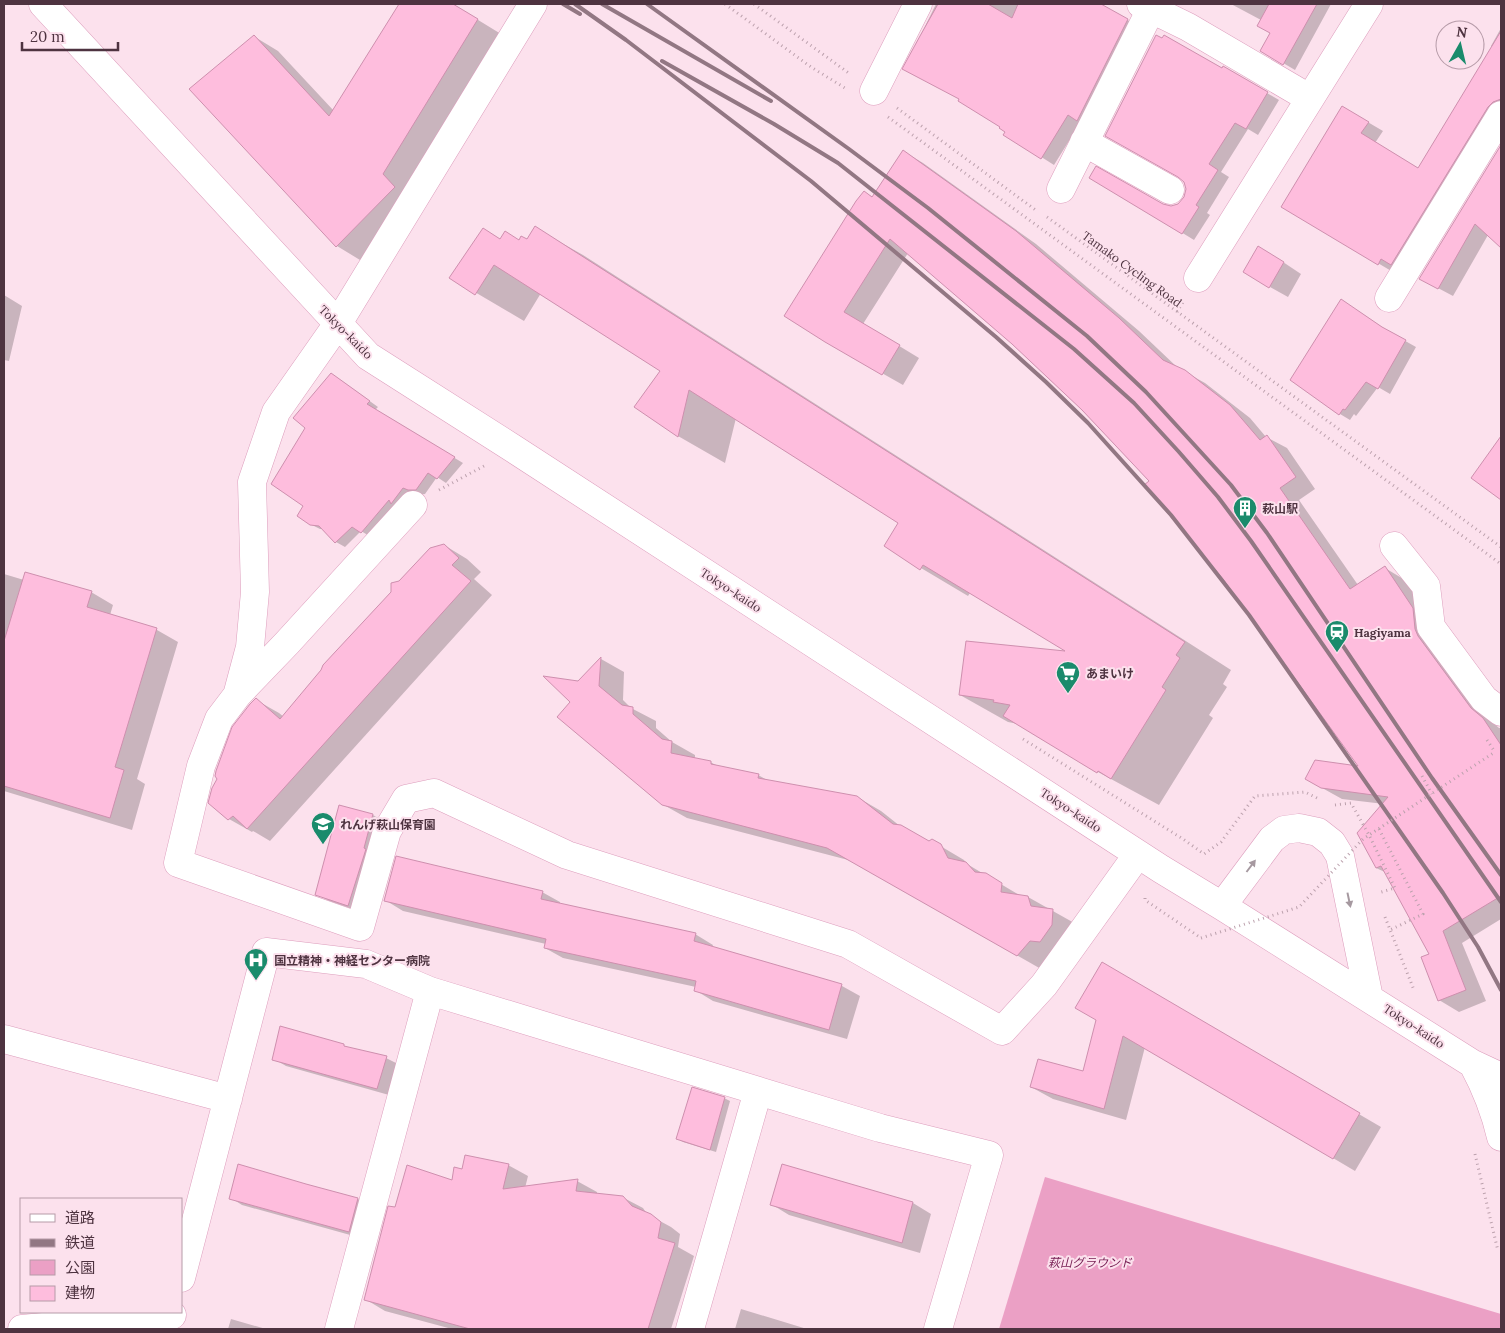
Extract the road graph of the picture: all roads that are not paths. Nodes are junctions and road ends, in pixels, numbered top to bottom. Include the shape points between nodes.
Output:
1 (42, 4) edge
2 (533, 4) edge
3 (918, 4) edge
4 (1368, 4) edge
5 (1146, 6) edge
6 (1309, 98) junction
7 (870, 100) road end
8 (1501, 115) edge
9 (1084, 142) junction
10 (1061, 189) dead end
11 (1170, 190) dead end
12 (1198, 278) dead end
13 (1389, 298) dead end
14 (337, 325) junction
15 (412, 505) road end
16 (1394, 546) dead end
17 (238, 694) junction
18 (1501, 712) edge
19 (1138, 854) junction
20 (1222, 906) junction
21 (430, 991) junction
22 (1369, 998) junction
23 (4, 1039) edge
24 (1473, 1064) junction
25 (1501, 1077) edge
26 (758, 1091) junction
27 (228, 1099) junction
28 (1501, 1137) edge
29 (182, 1274) edge
30 (171, 1319) edge
31 (22, 1329) edge
32 (339, 1329) edge
33 (690, 1329) edge
34 (938, 1329) edge

1 - 14 street, Tokyo-kaido
2 - 14 street
3 - 7 street
4 - 6 street
5 - 6 street
5 - 9 street
6 - 12 street
8 - 13 street
9 - 10 street
9 - 11 street
14 - 17 street via 276,412 252,482 255,592 250,647
14 - 19 street, Tokyo-kaido via 368,356
15 - 17 street
16 - 18 street via 1426,586 1430,627 1484,699
17 - 19 street via 219,719 201,766 178,863 360,928 387,831 406,799 434,792 567,855 848,944 1002,1031 1044,985
19 - 20 street, Tokyo-kaido
20 - 22 street, Tokyo-kaido
20 -> 22 street via 1272,839 1284,830 1299,828 1318,832 1332,842 1340,856
21 - 26 street
21 - 27 street via 366,964 266,952
21 - 32 street
22 - 24 street, Tokyo-kaido
23 - 27 street
24 - 25 street, Tokyo-kaido
24 - 28 street via 1487,1090
26 - 33 street
26 - 34 street via 880,1128 988,1154
27 - 29 street
30 - 31 street

